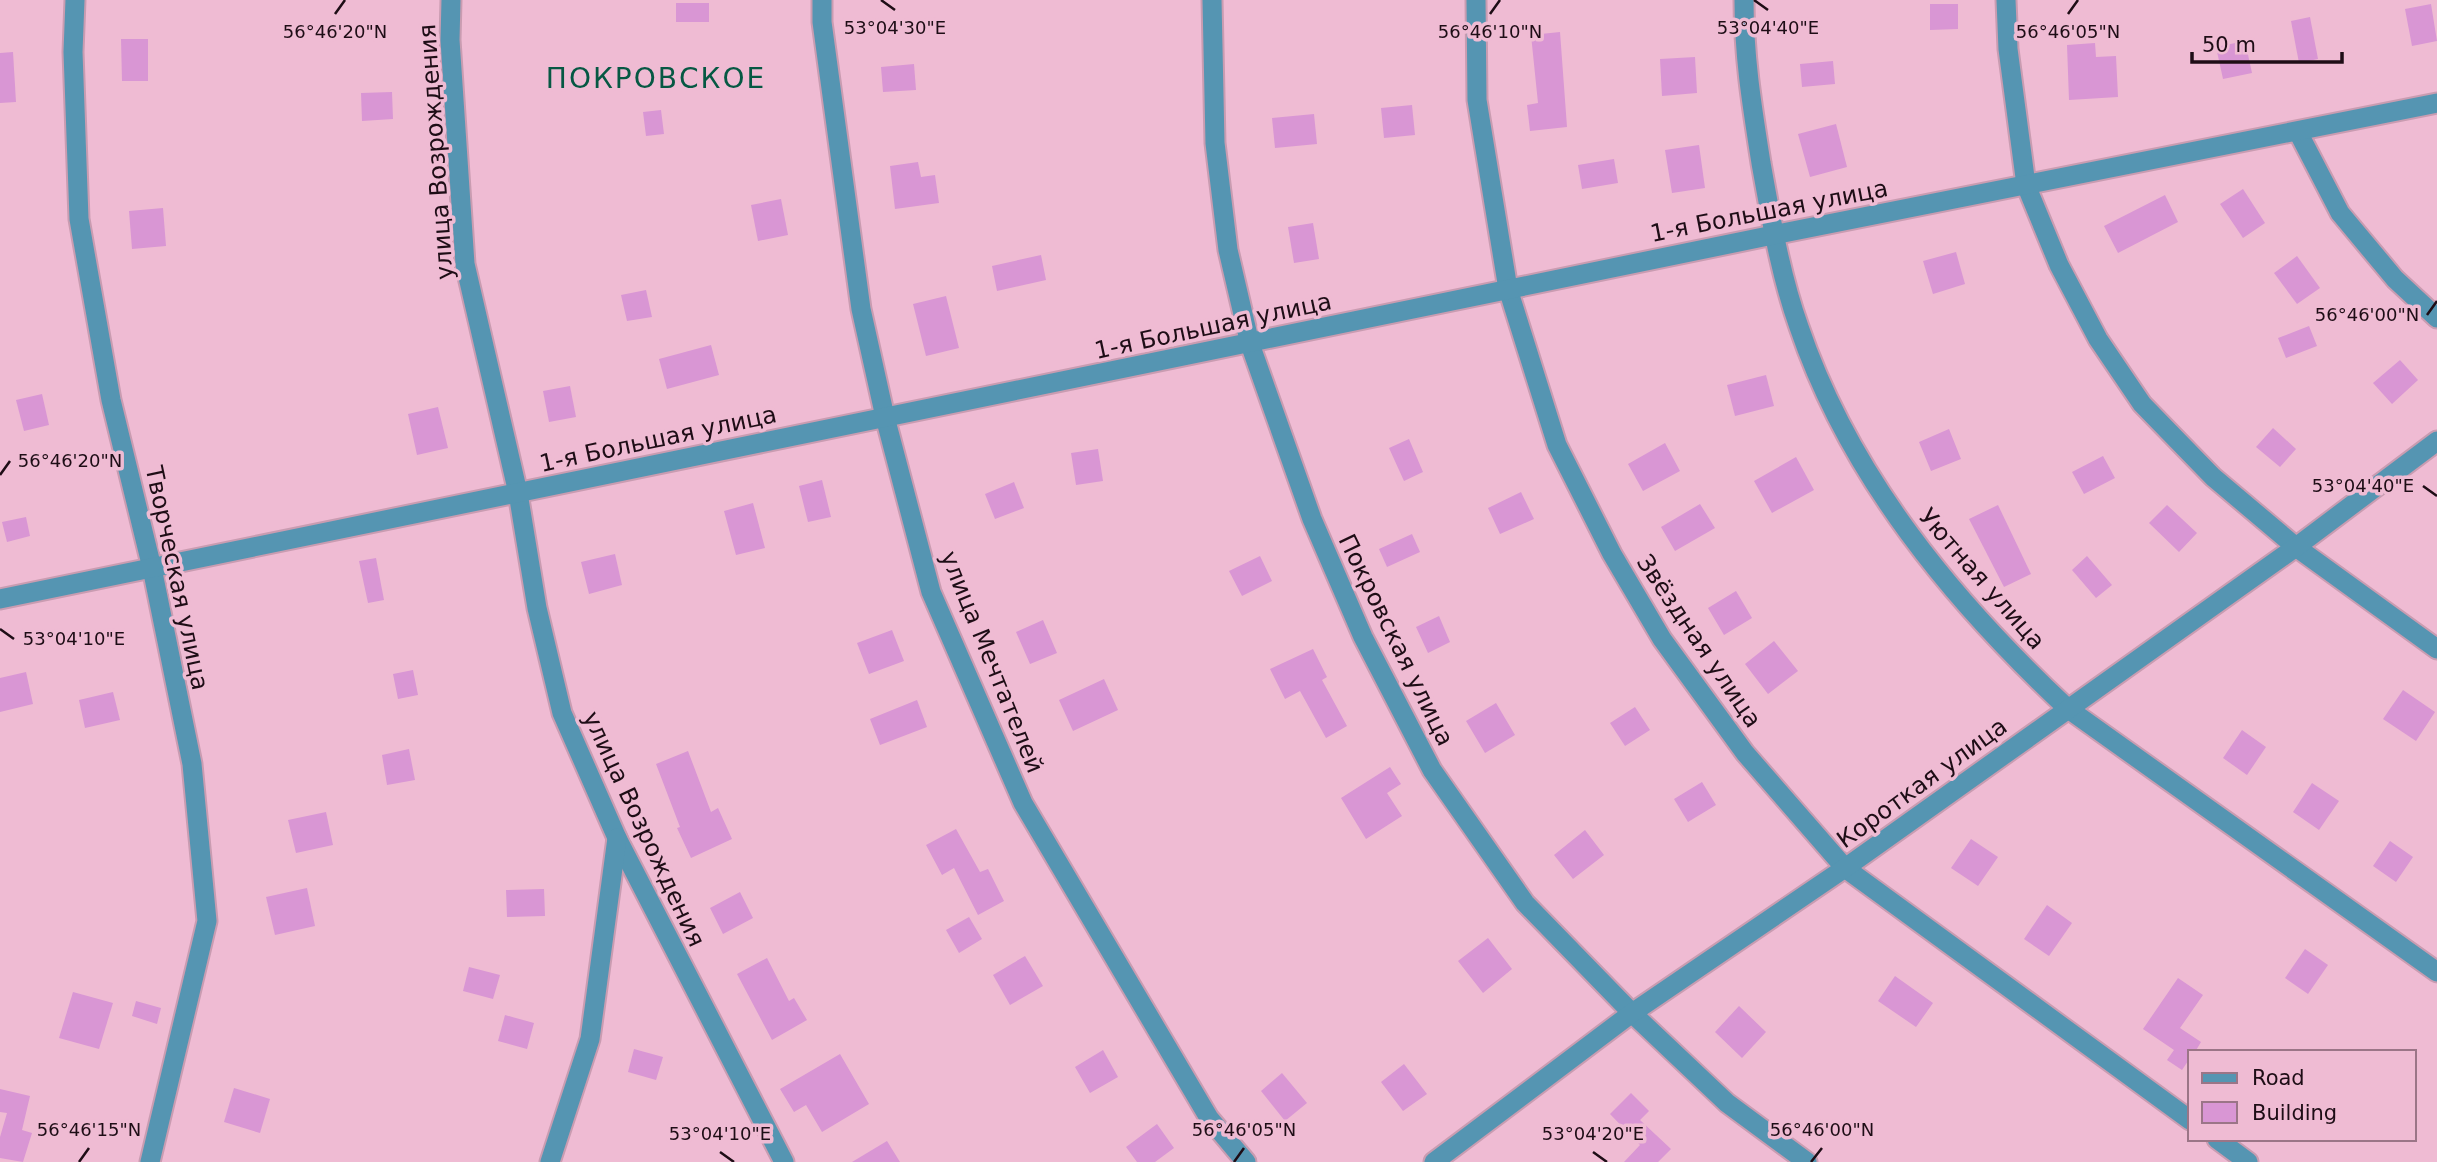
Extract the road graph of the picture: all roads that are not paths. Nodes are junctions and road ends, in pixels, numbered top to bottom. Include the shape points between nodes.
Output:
1 (75, 0) edge
2 (451, 0) edge
3 (822, 0) edge
4 (1212, 0) edge
5 (1476, 0) edge
6 (1744, 0) edge
7 (2006, 0) edge
8 (2437, 103) edge
9 (2298, 132) junction
10 (2026, 185) junction
11 (1773, 235) junction
12 (1508, 289) junction
13 (2437, 318) edge
14 (1250, 344) junction
15 (885, 417) junction
16 (2437, 441) edge
17 (518, 493) junction
18 (2296, 547) junction
19 (152, 568) junction
20 (0, 599) edge
21 (2437, 649) edge
22 (2067, 708) junction
23 (617, 838) junction
24 (1845, 868) junction
25 (2437, 972) edge
26 (1632, 1013) junction
27 (2188, 1119) edge
28 (2220, 1141) edge
29 (150, 1162) edge
30 (550, 1162) edge
31 (784, 1162) edge
32 (1246, 1162) edge
33 (1434, 1162) edge
34 (1807, 1162) edge
35 (2248, 1162) edge

1 - 19 street, Творческая улица via 79,219 111,400
2 - 17 street, улица Возрождения via 465,264
3 - 15 street, улица Мечтателей via 845,206
4 - 14 street, Покровская улица via 1215,143 1228,250
5 - 12 street, Звёздная улица via 1477,100
6 - 11 street, Уютная улица via 1744,59
7 - 10 street
8 - 9 street, 1-я Большая улица
9 - 10 street, 1-я Большая улица
9 - 13 street via 2340,213 2395,279
10 - 11 street, 1-я Большая улица
10 - 18 street via 2059,265 2098,339 2143,404 2213,477
11 - 12 street, 1-я Большая улица
11 - 22 street, Уютная улица via 1799,328 1842,426 1891,511 1942,578
12 - 14 street, 1-я Большая улица
12 - 24 street, Звёздная улица via 1557,445 1612,554 1662,639 1745,753
14 - 15 street, 1-я Большая улица
14 - 26 street, Покровская улица via 1312,519 1363,637 1432,771 1525,903
15 - 17 street, 1-я Большая улица
15 - 32 street, улица Мечтателей via 931,592 1023,803 1209,1118
16 - 18 street, Короткая улица
17 - 19 street, 1-я Большая улица
17 - 23 street, улица Возрождения via 537,608 562,713
18 - 21 street
18 - 22 street, Короткая улица
19 - 20 street, 1-я Большая улица
19 - 29 street, Творческая улица via 192,764 207,921
22 - 24 street, Короткая улица
22 - 25 street, Уютная улица
23 - 30 street via 590,1039
23 - 31 street, улица Возрождения
24 - 26 street, Короткая улица
24 - 27 street, Звёздная улица
26 - 33 street, Короткая улица
26 - 34 street, Покровская улица via 1727,1103
28 - 35 street

